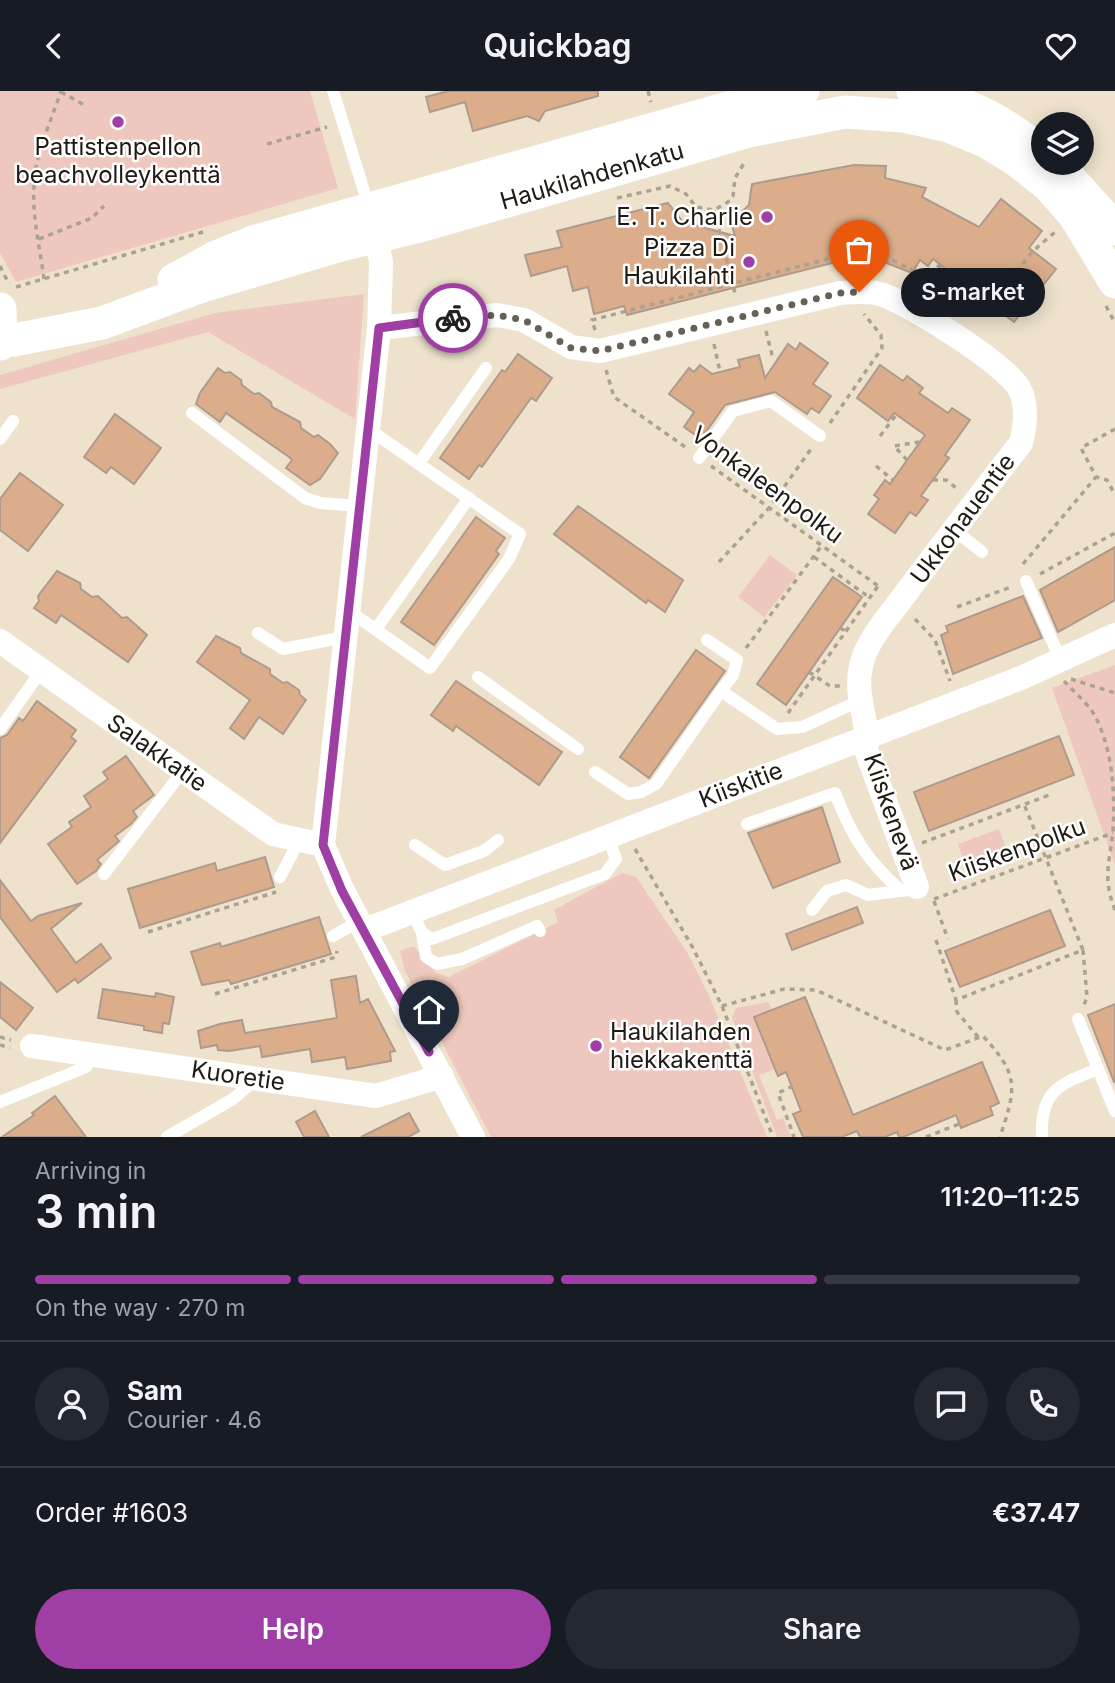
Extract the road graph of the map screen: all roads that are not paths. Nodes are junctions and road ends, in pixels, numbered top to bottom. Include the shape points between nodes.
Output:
1 (334, 91) edge
2 (803, 91) edge
3 (914, 91) edge
4 (1031, 145) edge
5 (1065, 175) edge
6 (374, 221) junction
7 (1115, 229) edge
8 (1109, 291) edge
9 (6, 299) edge
10 (379, 328) junction
11 (4, 343) edge
12 (486, 368) dead end
13 (191, 413) dead end
14 (13, 421) dead end
15 (367, 428) junction
16 (820, 436) road end
17 (0, 439) edge
18 (699, 457) road end
19 (419, 463) junction
20 (469, 498) junction
21 (359, 506) junction
22 (953, 529) junction
23 (982, 552) dead end
24 (1026, 581) road end
25 (348, 610) junction
26 (376, 629) junction
27 (258, 633) dead end
28 (1115, 635) edge
29 (345, 637) junction
30 (707, 640) dead end
31 (0, 641) edge
32 (1061, 661) junction
33 (41, 671) junction
34 (478, 677) dead end
35 (721, 691) junction
36 (851, 694) junction
37 (0, 729) edge
38 (868, 736) junction
39 (578, 749) dead end
40 (182, 772) junction
41 (595, 772) dead end
42 (747, 824) dead end
43 (616, 834) junction
44 (498, 840) dead end
45 (311, 843) junction
46 (415, 845) dead end
47 (104, 874) dead end
48 (280, 877) road end
49 (917, 893) junction
50 (812, 910) dead end
51 (417, 923) junction
52 (363, 925) junction
53 (540, 931) dead end
54 (333, 936) road end
55 (1077, 1019) road end
56 (32, 1046) dead end
57 (94, 1055) junction
58 (1098, 1069) junction
59 (442, 1076) junction
60 (256, 1079) junction
61 (0, 1103) edge
62 (1115, 1111) edge
63 (167, 1137) edge
64 (473, 1137) edge
65 (1042, 1137) edge

1 - 6 lane
2 - 6 main road, Haukilahdenkatu via 741,104 416,197
3 - 4 main road via 963,104 1004,124
5 - 7 main road
6 - 8 main road, Haukilahdenkatu via 845,112 903,117 948,126 985,141 1049,186 1075,216
6 - 10 street
6 - 11 main road, Haukilahdenkatu via 102,323
9 - 11 main road
10 - 15 street
10 - 22 street, Ukkohauentie via 497,315 524,320 571,348 600,351 840,293 879,293 908,304 1007,374 1020,390 1027,419 1021,443
12 - 19 lane
13 - 21 lane via 305,498
14 - 17 lane
15 - 19 lane
15 - 21 street
16 - 18 lane via 771,401 733,411
19 - 20 lane
20 - 26 lane
20 - 26 lane via 520,534 509,559 430,668
21 - 25 street
22 - 23 lane
22 - 36 street, Ukkohauentie via 870,644
24 - 32 lane
25 - 26 lane
25 - 29 street
27 - 29 lane via 283,649
28 - 32 street, Kiiskitie
29 - 45 street
30 - 35 lane via 737,660
31 - 33 street, Salakkatie
32 - 38 street, Kiiskitie
33 - 37 lane
33 - 40 street, Salakkatie
34 - 39 lane
35 - 36 lane via 777,729 802,727
35 - 41 lane via 656,784 628,794
36 - 38 street, Ukkohauentie
38 - 43 street, Kiiskitie
38 - 49 street, Kiiskenevä via 866,750
40 - 45 street, Salakkatie via 274,834
40 - 47 lane
42 - 49 lane via 835,793 857,844 872,864
43 - 51 street, Kiiskitie
43 - 51 lane via 616,859 605,874 432,939
44 - 46 lane via 484,851 445,865
45 - 48 lane
45 - 52 street
49 - 50 lane via 868,895 846,885 827,891
51 - 52 street, Kiiskitie
51 - 53 lane via 426,957 438,964 462,959 537,926
52 - 54 lane
52 - 59 street
55 - 58 lane
56 - 57 street, Kuoretie
57 - 60 street, Kuoretie
57 - 61 lane via 86,1067
58 - 62 lane
58 - 65 lane via 1050,1093 1042,1116
59 - 60 street, Kuoretie via 376,1096
59 - 64 street
60 - 63 lane via 233,1099

